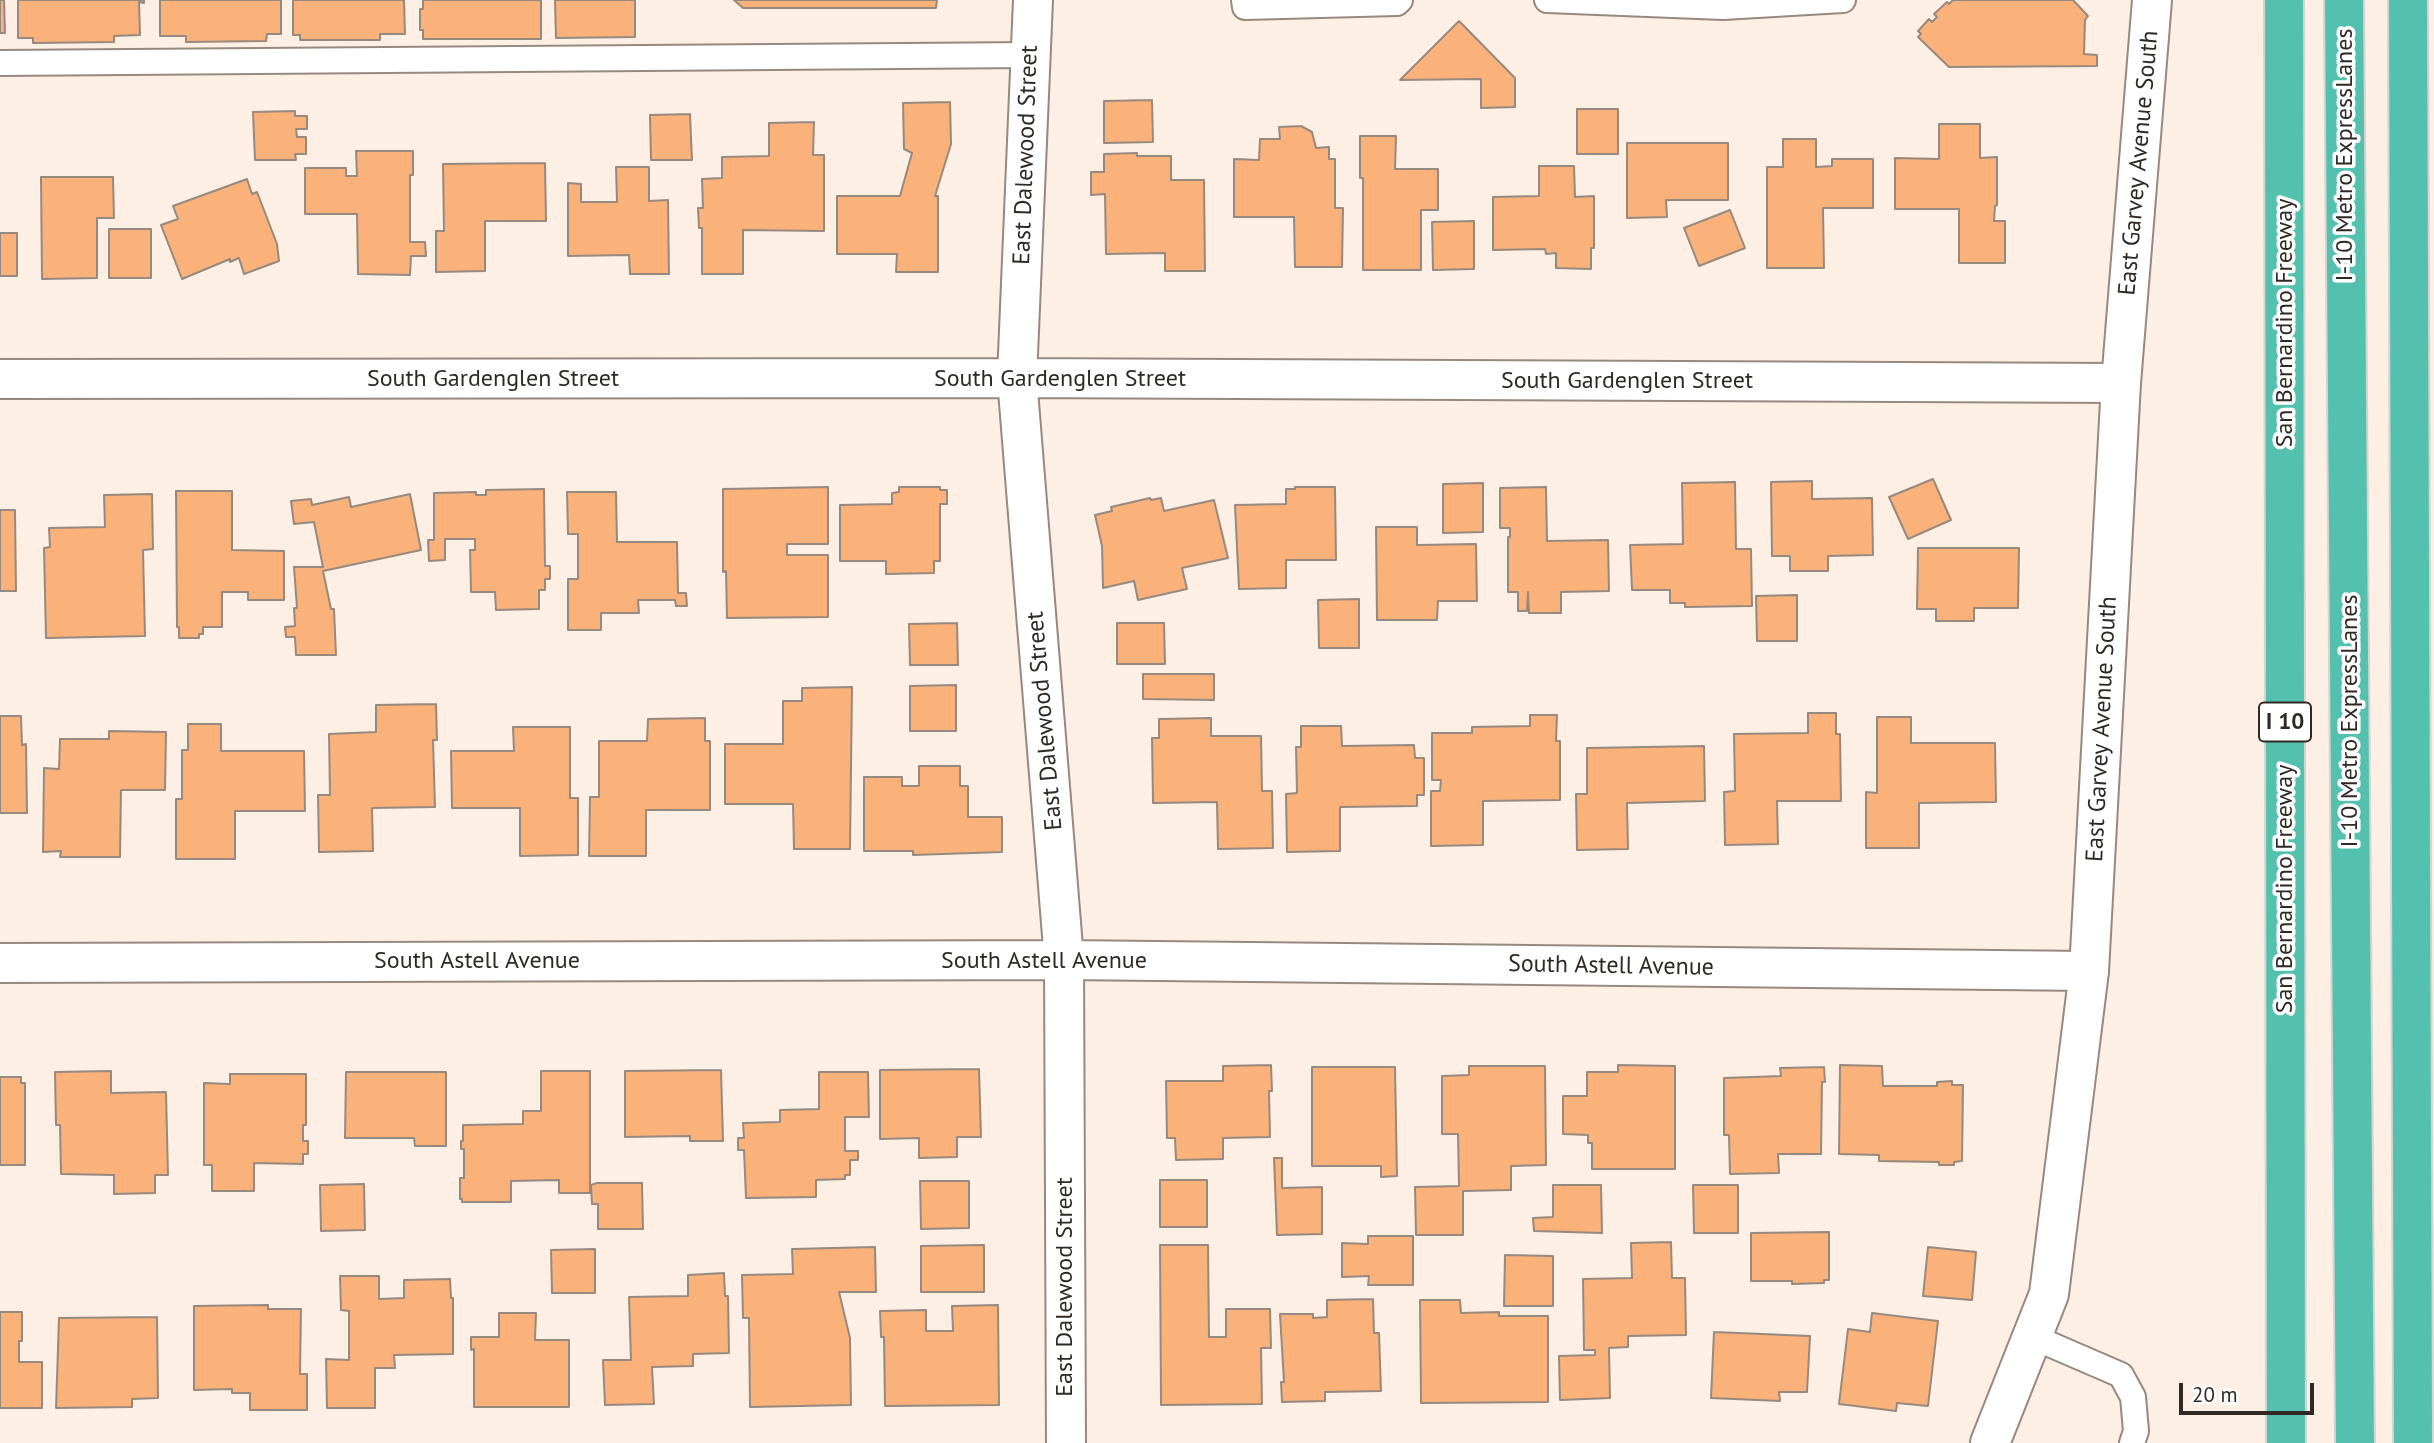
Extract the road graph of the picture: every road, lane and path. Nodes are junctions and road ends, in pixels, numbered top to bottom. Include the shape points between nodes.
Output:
1 (1033, 0) edge
2 (1244, 0) edge
3 (1400, 0) edge
4 (1547, 0) edge
5 (1843, 0) edge
6 (2284, 0) edge
7 (2344, 0) edge
8 (2408, 0) edge
9 (2152, 1) edge
10 (1031, 55) junction
11 (0, 63) edge
12 (1017, 378) junction
13 (0, 379) edge
14 (2121, 383) junction
15 (1065, 960) junction
16 (0, 962) edge
17 (2089, 971) junction
18 (2033, 1336) junction
19 (1066, 1443) edge
20 (1990, 1443) edge
21 (2132, 1443) edge
22 (2286, 1443) edge
23 (2355, 1443) edge
24 (2413, 1443) edge

1 - 10 street, East Dalewood Street
2 - 3 lane via 1245,7
4 - 5 lane via 1723,8
6 - 22 highway, San Bernardino Freeway / I 10
7 - 23 highway, I-10 Metro ExpressLanes
8 - 24 highway
9 - 14 street, East Garvey Avenue South
10 - 11 lane
10 - 12 street, East Dalewood Street
12 - 13 street, South Gardenglen Street
12 - 14 street, South Gardenglen Street
12 - 15 street, East Dalewood Street
14 - 17 street, East Garvey Avenue South
15 - 16 street, South Astell Avenue
15 - 17 street, South Astell Avenue
15 - 19 street, East Dalewood Street
17 - 18 street, East Garvey Avenue South via 2049,1294
18 - 20 street, East Garvey Avenue South
18 - 21 lane via 2121,1375 2133,1396 2136,1431

